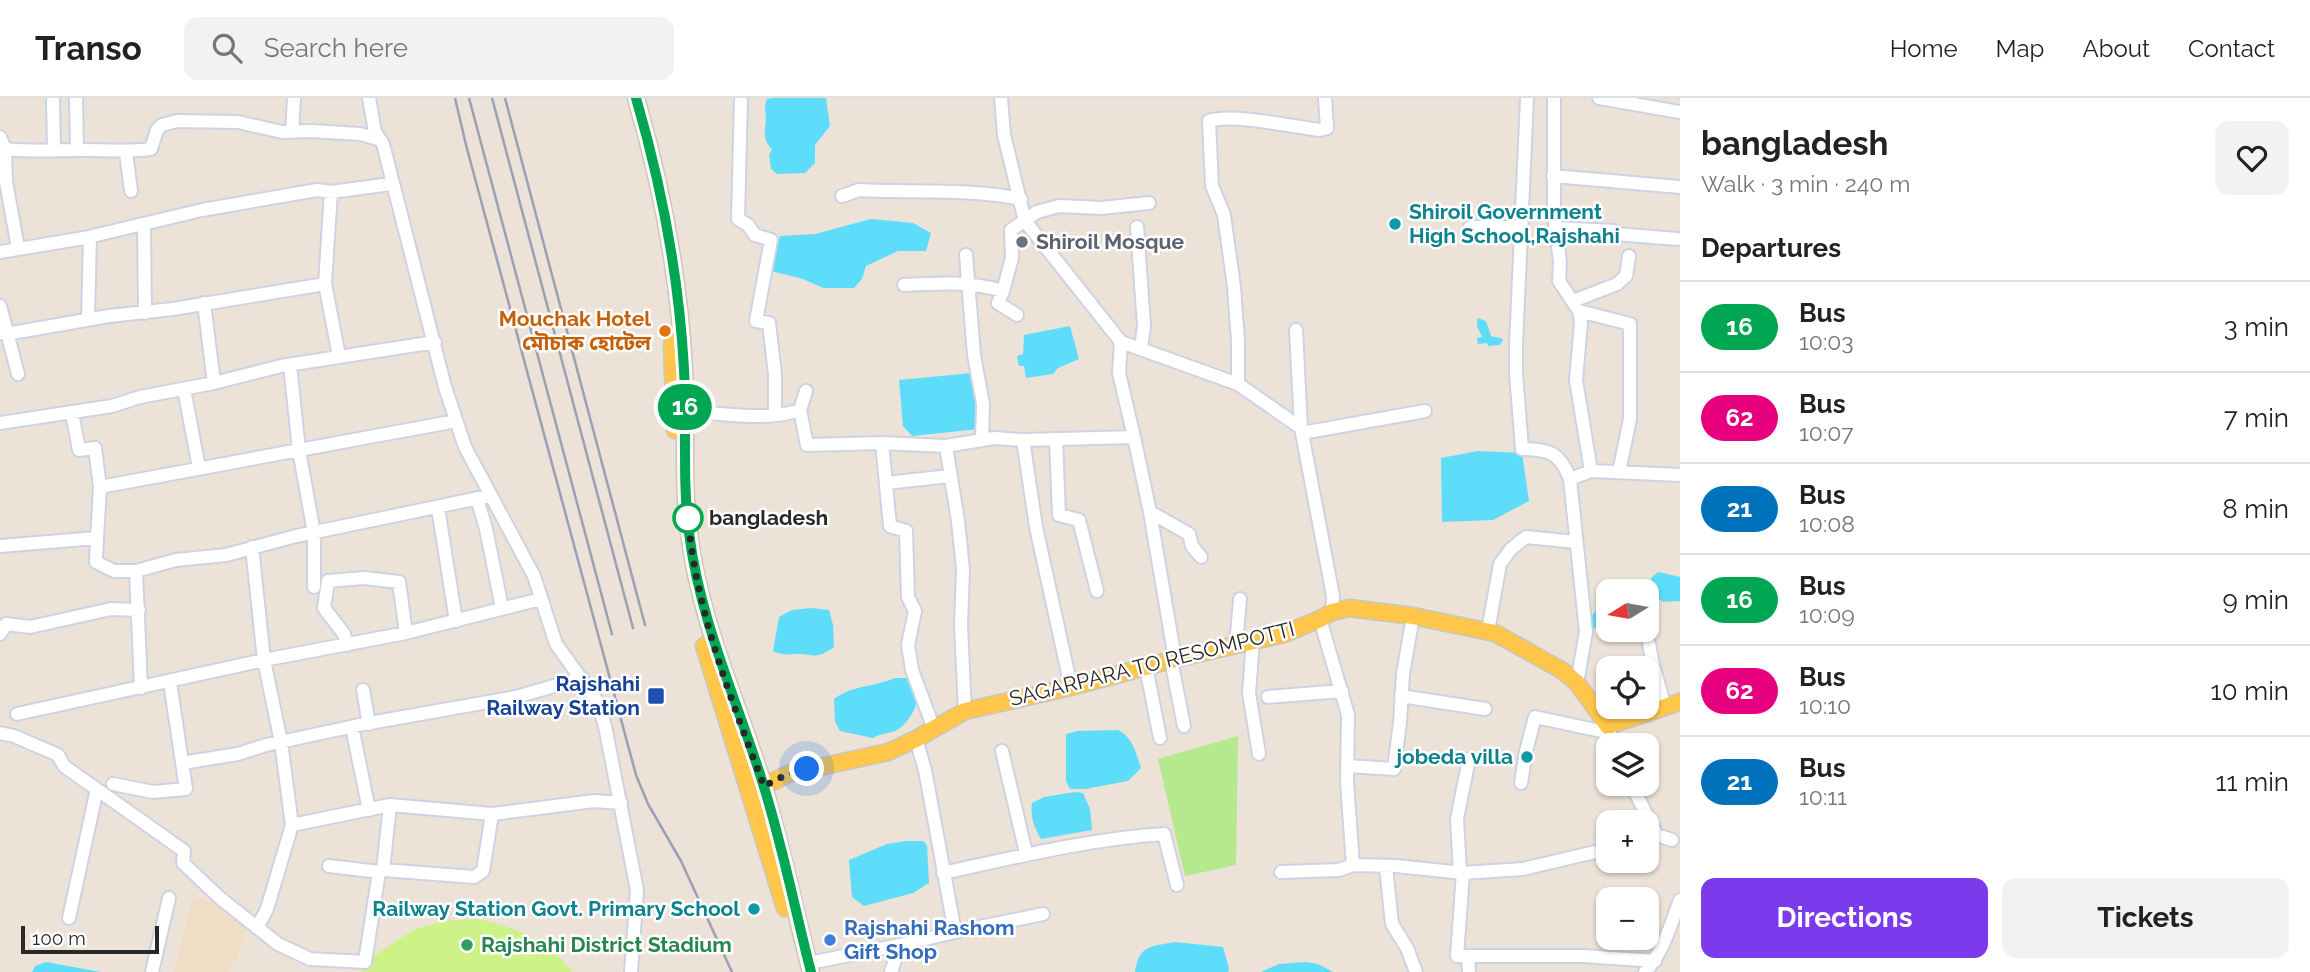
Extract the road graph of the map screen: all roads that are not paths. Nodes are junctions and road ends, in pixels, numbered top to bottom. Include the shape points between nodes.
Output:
1 (53, 98) edge
2 (76, 98) edge
3 (294, 98) edge
4 (369, 98) edge
5 (625, 98) edge
6 (636, 98) edge
7 (741, 98) edge
8 (1001, 98) edge
9 (1325, 98) edge
10 (1527, 98) edge
11 (1554, 98) edge
12 (1600, 98) edge
13 (1680, 112) edge
14 (292, 132) junction
15 (378, 139) junction
16 (3, 143) edge
17 (54, 150) junction
18 (77, 150) junction
19 (126, 152) junction
20 (1553, 176) junction
21 (391, 184) junction
22 (1680, 187) edge
23 (131, 191) dead end
24 (331, 192) junction
25 (842, 196) dead end
26 (1021, 199) junction
27 (1149, 203) dead end
28 (1025, 221) junction
29 (144, 224) junction
30 (1137, 227) dead end
31 (1469, 227) dead end
32 (1521, 228) junction
33 (1555, 228) junction
34 (90, 237) junction
35 (1677, 239) dead end
36 (18, 248) junction
37 (0, 252) edge
38 (966, 255) dead end
39 (1629, 256) dead end
40 (326, 284) junction
41 (969, 284) junction
42 (904, 285) dead end
43 (1003, 291) junction
44 (204, 303) junction
45 (0, 306) edge
46 (1576, 306) junction
47 (145, 313) junction
48 (1017, 315) dead end
49 (88, 319) junction
50 (1296, 330) dead end
51 (3, 334) edge
52 (435, 342) junction
53 (1121, 342) junction
54 (1141, 349) junction
55 (338, 356) junction
56 (290, 365) junction
57 (18, 374) dead end
58 (214, 383) junction
59 (1238, 384) junction
60 (184, 389) junction
61 (806, 391) dead end
62 (800, 410) junction
63 (685, 411) junction
64 (1425, 411) dead end
65 (72, 412) junction
66 (775, 415) junction
67 (456, 421) junction
68 (0, 422) edge
69 (1302, 430) junction
70 (1134, 437) junction
71 (1056, 439) junction
72 (982, 440) junction
73 (1023, 440) junction
74 (882, 443) junction
75 (946, 446) junction
76 (299, 450) junction
77 (199, 468) junction
78 (1591, 471) junction
79 (1619, 472) junction
80 (1680, 475) edge
81 (950, 476) junction
82 (1570, 479) junction
83 (886, 483) junction
84 (100, 487) junction
85 (483, 497) junction
86 (438, 508) junction
87 (1150, 512) junction
88 (314, 533) junction
89 (97, 538) junction
90 (1576, 542) junction
91 (0, 546) edge
92 (252, 547) junction
93 (1201, 557) dead end
94 (136, 571) junction
95 (314, 587) dead end
96 (1097, 591) dead end
97 (1240, 599) dead end
98 (541, 600) junction
99 (502, 608) junction
100 (139, 610) junction
101 (1326, 615) junction
102 (1413, 616) junction
103 (456, 621) junction
104 (1488, 631) junction
105 (406, 633) junction
106 (0, 634) edge
107 (1253, 641) junction
108 (1649, 644) dead end
109 (347, 645) junction
110 (1236, 645) junction
111 (264, 660) junction
112 (1173, 660) junction
113 (1146, 667) junction
114 (582, 678) junction
115 (170, 682) junction
116 (1577, 683) junction
117 (1071, 687) junction
118 (141, 688) junction
119 (363, 690) dead end
120 (1342, 691) junction
121 (1401, 696) junction
122 (1268, 697) dead end
123 (1673, 705) edge
124 (1485, 709) dead end
125 (965, 711) junction
126 (18, 714) dead end
127 (369, 724) junction
128 (1184, 726) dead end
129 (352, 727) junction
130 (934, 729) junction
131 (0, 733) edge
132 (1602, 733) edge
133 (1610, 733) edge
134 (1615, 733) edge
135 (1160, 738) dead end
136 (916, 739) junction
137 (281, 743) junction
138 (1002, 751) dead end
139 (1259, 754) dead end
140 (1469, 760) dead end
141 (182, 763) junction
142 (1347, 766) junction
143 (1521, 783) dead end
144 (113, 784) dead end
145 (764, 786) junction
146 (97, 789) junction
147 (621, 803) junction
148 (390, 805) junction
149 (369, 810) junction
150 (492, 814) junction
151 (292, 825) junction
152 (1676, 840) edge
153 (1596, 852) edge
154 (1026, 853) junction
155 (1680, 853) edge
156 (1353, 865) junction
157 (330, 866) dead end
158 (1386, 867) junction
159 (381, 871) junction
160 (1280, 872) dead end
161 (943, 873) junction
162 (1461, 873) junction
163 (1177, 885) dead end
164 (169, 898) dead end
165 (1680, 900) edge
166 (1044, 914) dead end
167 (69, 918) dead end
168 (1677, 920) edge
169 (257, 928) junction
170 (955, 932) junction
171 (900, 945) junction
172 (1468, 956) junction
173 (833, 958) junction
174 (1655, 961) junction
175 (806, 969) edge
176 (152, 972) edge
177 (631, 972) edge
178 (837, 972) edge
179 (891, 972) edge
180 (1416, 972) edge
181 (1469, 972) edge
182 (1645, 972) edge

1 - 17 street
2 - 18 street
3 - 14 street
4 - 15 street
5 - 175 main road via 645,164 669,301 682,556 694,613
6 - 63 main road via 667,222 679,304
7 - 66 street via 738,219 755,235 771,240 756,321 769,323
8 - 26 street via 1004,135
9 - 59 street via 1327,128 1320,130 1233,119 1209,121 1212,186 1224,215 1234,287
10 - 32 street
11 - 20 street
12 - 13 street
14 - 15 street via 360,134
14 - 19 street via 238,122 177,121 157,130 151,149
15 - 21 street
16 - 17 street via 29,151
16 - 36 street
17 - 18 street
18 - 19 street
19 - 23 street
20 - 22 street
20 - 33 street
21 - 24 street
21 - 52 street
24 - 29 street via 304,192
24 - 40 street
25 - 26 street via 859,190 996,194
26 - 28 street
27 - 28 street via 1059,206
28 - 43 street via 1011,230 1012,258
28 - 53 street
29 - 34 street
29 - 47 street
30 - 54 street via 1144,326
31 - 32 street
32 - 82 street via 1516,373 1522,449 1555,454
33 - 35 street
33 - 46 street via 1559,281
34 - 36 street
34 - 49 street
36 - 37 street
38 - 41 street
39 - 46 street via 1626,276
40 - 44 street
40 - 55 street
41 - 42 street
41 - 43 street
41 - 72 street via 983,404
43 - 48 street via 998,303
44 - 47 street
44 - 58 street
45 - 51 street
46 - 78 street via 1580,330 1576,380
46 - 79 street via 1630,324 1630,419
47 - 49 street
49 - 51 street
50 - 69 street
51 - 57 street
52 - 55 street
52 - 67 street
53 - 54 street
53 - 70 street via 1119,373
54 - 59 street
55 - 56 street
56 - 58 street
56 - 76 street
58 - 60 street
59 - 69 street
60 - 65 street
60 - 77 street
61 - 62 street
62 - 66 street
62 - 74 street via 807,445
63 - 66 street
63 - 145 main road via 689,533 697,578 707,623
64 - 69 street
65 - 68 street
65 - 84 street via 79,450 95,448
67 - 76 street
67 - 85 street
69 - 101 street via 1333,596
70 - 71 street
70 - 87 street
71 - 73 street
71 - 96 street via 1059,515 1079,520
72 - 73 street
72 - 75 street
73 - 117 street via 1036,527
74 - 75 street
74 - 83 street
75 - 81 street
76 - 77 street
76 - 88 street
77 - 84 street
78 - 79 street
78 - 82 street
79 - 80 street
81 - 83 street
81 - 125 street via 963,569
82 - 90 street
83 - 130 street via 890,526 906,531 908,597 915,611 908,645 912,670
84 - 89 street
85 - 86 street
85 - 98 street via 534,576
85 - 99 street
86 - 88 street
86 - 103 street
87 - 93 street via 1189,534
87 - 112 street
88 - 92 street
88 - 95 street
89 - 91 street
89 - 94 street via 96,562 114,571
90 - 104 street via 1526,537 1511,549 1500,564
90 - 116 street via 1586,632
92 - 94 street
92 - 111 street
94 - 100 street
97 - 110 street
98 - 99 street
98 - 114 street via 556,644
99 - 103 street
100 - 106 street via 111,609 30,626 5,624
100 - 118 street
101 - 102 main road, SAGARPARA TO RESOMPOTTI via 1349,608
101 - 107 main road, SAGARPARA TO RESOMPOTTI via 1284,634
101 - 120 street
102 - 104 main road, SAGARPARA TO RESOMPOTTI
102 - 121 street
103 - 105 street
104 - 116 main road, SAGARPARA TO RESOMPOTTI
105 - 109 street
105 - 109 street via 398,582 364,578 328,581 324,607
107 - 110 main road, SAGARPARA TO RESOMPOTTI
107 - 139 street via 1250,693
108 - 123 street via 1653,665
109 - 111 street
110 - 112 main road, SAGARPARA TO RESOMPOTTI
111 - 115 street
111 - 137 street
112 - 113 main road, SAGARPARA TO RESOMPOTTI
112 - 128 street
113 - 117 main road, SAGARPARA TO RESOMPOTTI
113 - 135 street
114 - 127 street via 516,697
114 - 147 street via 597,701 605,726
115 - 118 street
115 - 141 street
116 - 133 main road, SAGARPARA TO RESOMPOTTI
117 - 125 main road, SAGARPARA TO RESOMPOTTI
118 - 126 street
119 - 127 street
120 - 122 street
120 - 142 street via 1348,715
121 - 124 street
121 - 142 street via 1394,769
123 - 134 main road
125 - 130 main road, SAGARPARA TO RESOMPOTTI
127 - 129 street
129 - 137 street
129 - 149 street
130 - 136 main road, SAGARPARA TO RESOMPOTTI
131 - 146 street via 58,755 64,766
132 - 143 street via 1535,718
136 - 145 main road, SAGARPARA TO RESOMPOTTI via 888,752 788,774
136 - 161 street
137 - 141 street
137 - 151 street
138 - 154 street
140 - 162 street via 1457,818
141 - 144 street via 186,789 153,792
142 - 156 street
145 - 175 main road
146 - 167 street
146 - 169 street via 184,851 183,863
147 - 150 street
147 - 177 street via 637,890
148 - 149 street
148 - 150 street
148 - 159 street
149 - 151 street
150 - 159 street via 484,871 474,877
151 - 169 street
152 - 155 street
153 - 162 street via 1523,869
154 - 161 street
154 - 163 street via 1164,834
156 - 158 street
156 - 160 street via 1339,870
157 - 159 street
158 - 162 street
158 - 180 street via 1392,924
159 - 169 street via 365,962 310,959
161 - 170 street
162 - 172 street via 1457,956
164 - 176 street
165 - 168 street
166 - 170 street
168 - 174 street
170 - 171 street
171 - 173 street
171 - 179 street
172 - 174 street
172 - 181 street
173 - 175 street
173 - 178 street
174 - 182 street

